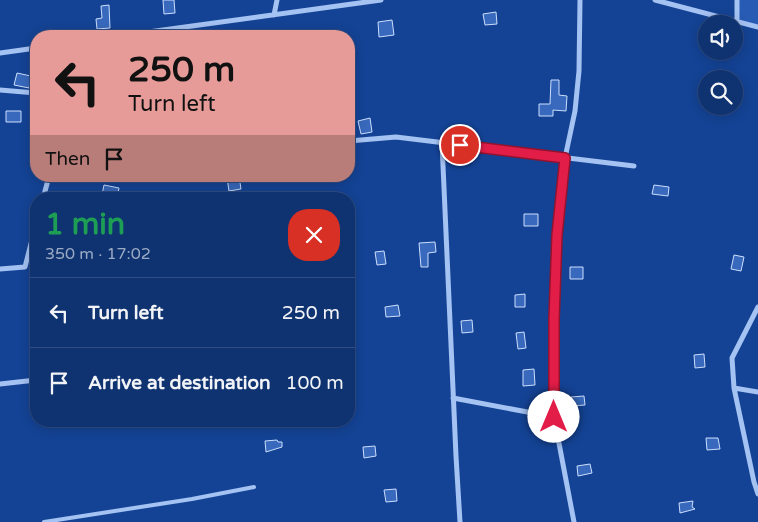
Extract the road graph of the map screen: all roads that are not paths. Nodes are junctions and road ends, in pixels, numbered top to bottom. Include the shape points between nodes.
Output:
1 (277, 0) edge
2 (382, 0) edge
3 (580, 0) edge
4 (655, 0) edge
5 (737, 0) edge
6 (274, 15) junction
7 (711, 15) edge
8 (737, 15) edge
9 (743, 23) edge
10 (758, 27) edge
11 (163, 30) edge
12 (30, 49) edge
13 (0, 53) edge
14 (0, 90) edge
15 (30, 92) edge
16 (355, 140) edge
17 (442, 142) junction
18 (565, 158) junction
19 (634, 166) dead end
20 (30, 247) edge
21 (0, 269) edge
22 (758, 307) edge
23 (30, 381) edge
24 (0, 384) edge
25 (734, 388) junction
26 (758, 392) edge
27 (453, 398) junction
28 (554, 417) junction
29 (254, 487) dead end
30 (758, 494) edge
31 (44, 522) edge
32 (460, 522) edge
33 (574, 522) edge

1 - 6 street
2 - 6 street
3 - 18 street via 579,71
4 - 7 street
5 - 8 street
6 - 11 street
9 - 10 street
12 - 13 street
14 - 15 street
16 - 17 street via 396,137
17 - 18 street
17 - 27 street
18 - 19 street
18 - 28 street via 557,235
20 - 21 street via 25,267
22 - 25 street via 732,358
23 - 24 street
25 - 26 street
25 - 30 street
27 - 28 street
27 - 32 street
28 - 33 street
29 - 31 lane

